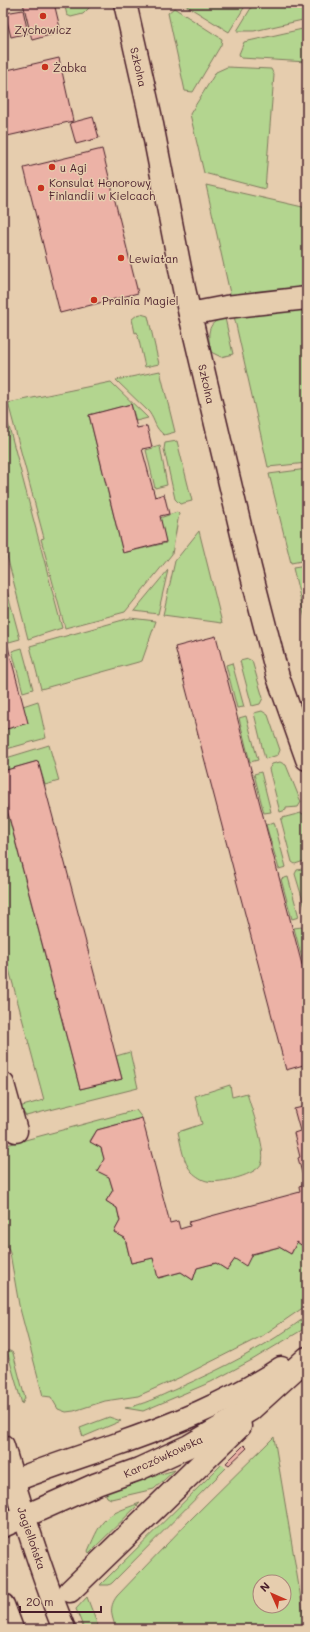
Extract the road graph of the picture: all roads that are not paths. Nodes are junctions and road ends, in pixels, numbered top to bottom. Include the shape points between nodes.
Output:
1 (125, 3) edge
2 (307, 298) edge
3 (190, 314) junction
4 (307, 759) edge
5 (3, 1084) edge
6 (16, 1131) dead end
7 (307, 1350) edge
8 (307, 1358) edge
9 (250, 1410) junction
10 (3, 1446) edge
11 (8, 1483) edge
12 (24, 1517) junction
13 (3, 1526) edge
14 (70, 1591) dead end
15 (3, 1605) edge
16 (12, 1629) edge
17 (64, 1629) edge

1 - 3 street, Szkolna
2 - 3 street via 226,307
3 - 4 street, Szkolna via 278,677
5 - 6 street
7 - 11 street via 263,1380 203,1411
8 - 9 street, Karczówkowska
9 - 12 street, Karczówkowska via 182,1449
9 - 14 street via 241,1425
10 - 11 street, Jagiellońska
11 - 12 street, Jagiellońska
12 - 13 street, Karczówkowska
12 - 17 street, Jagiellońska
15 - 16 street

